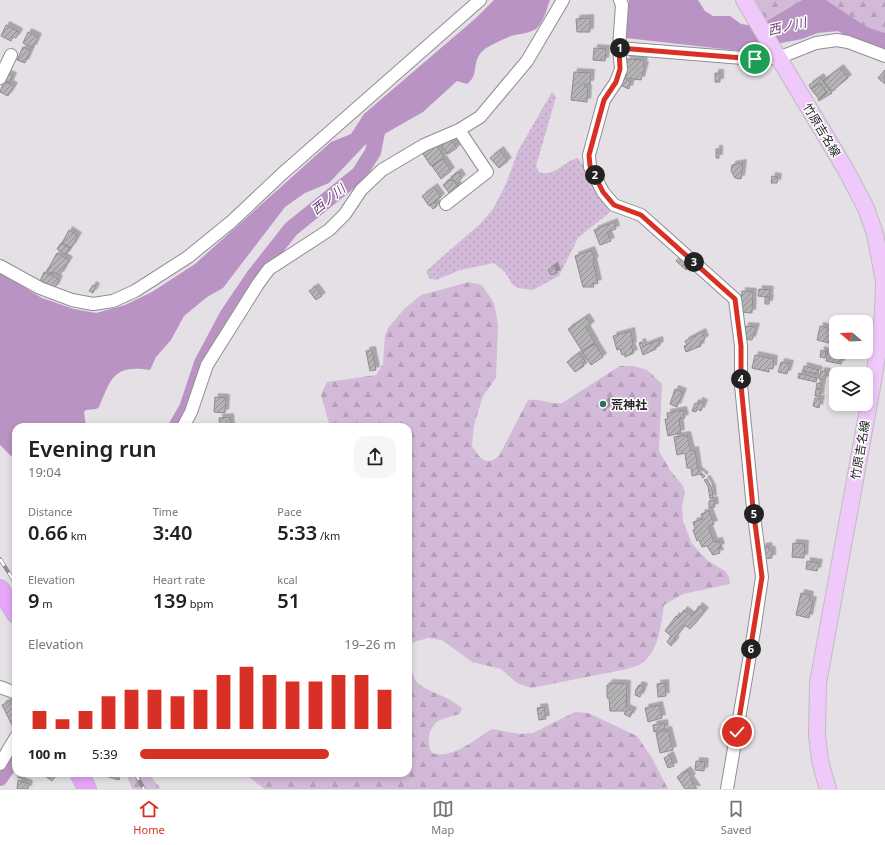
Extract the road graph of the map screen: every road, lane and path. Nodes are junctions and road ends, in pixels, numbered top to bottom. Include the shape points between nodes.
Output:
1 (480, 0) edge
2 (563, 0) edge
3 (620, 0) edge
4 (747, 6) edge
5 (619, 48) junction
6 (11, 55) dead end
7 (777, 56) junction
8 (885, 56) edge
9 (0, 78) edge
10 (459, 130) junction
11 (446, 204) dead end
12 (0, 266) edge
13 (880, 377) edge
14 (185, 423) edge
15 (0, 589) edge
16 (12, 608) edge
17 (0, 687) edge
18 (12, 692) edge
19 (12, 744) edge
20 (0, 764) edge
21 (81, 777) edge
22 (87, 789) edge
23 (727, 789) edge
24 (828, 789) edge

1 - 12 street via 231,222 188,257 135,292 113,301 93,304 72,300 40,288
2 - 10 street via 527,61 480,117
3 - 5 street via 622,5
4 - 7 main road, 竹原吉名線
5 - 7 street via 755,59
5 - 23 street via 620,69 616,82 604,100 589,155 590,166 603,192 614,205 641,215 735,299 741,346 741,385 762,577
6 - 9 street
7 - 8 street via 816,42 836,40
7 - 13 main road, 竹原吉名線 via 846,170 866,208 875,234 884,281
10 - 11 street via 487,172
10 - 14 street via 424,145 382,170 361,190 345,214 329,230 269,269 207,365
13 - 24 main road, 竹原吉名線 via 818,683 817,735 820,760
15 - 16 highway
17 - 18 street
19 - 20 street
21 - 22 highway

